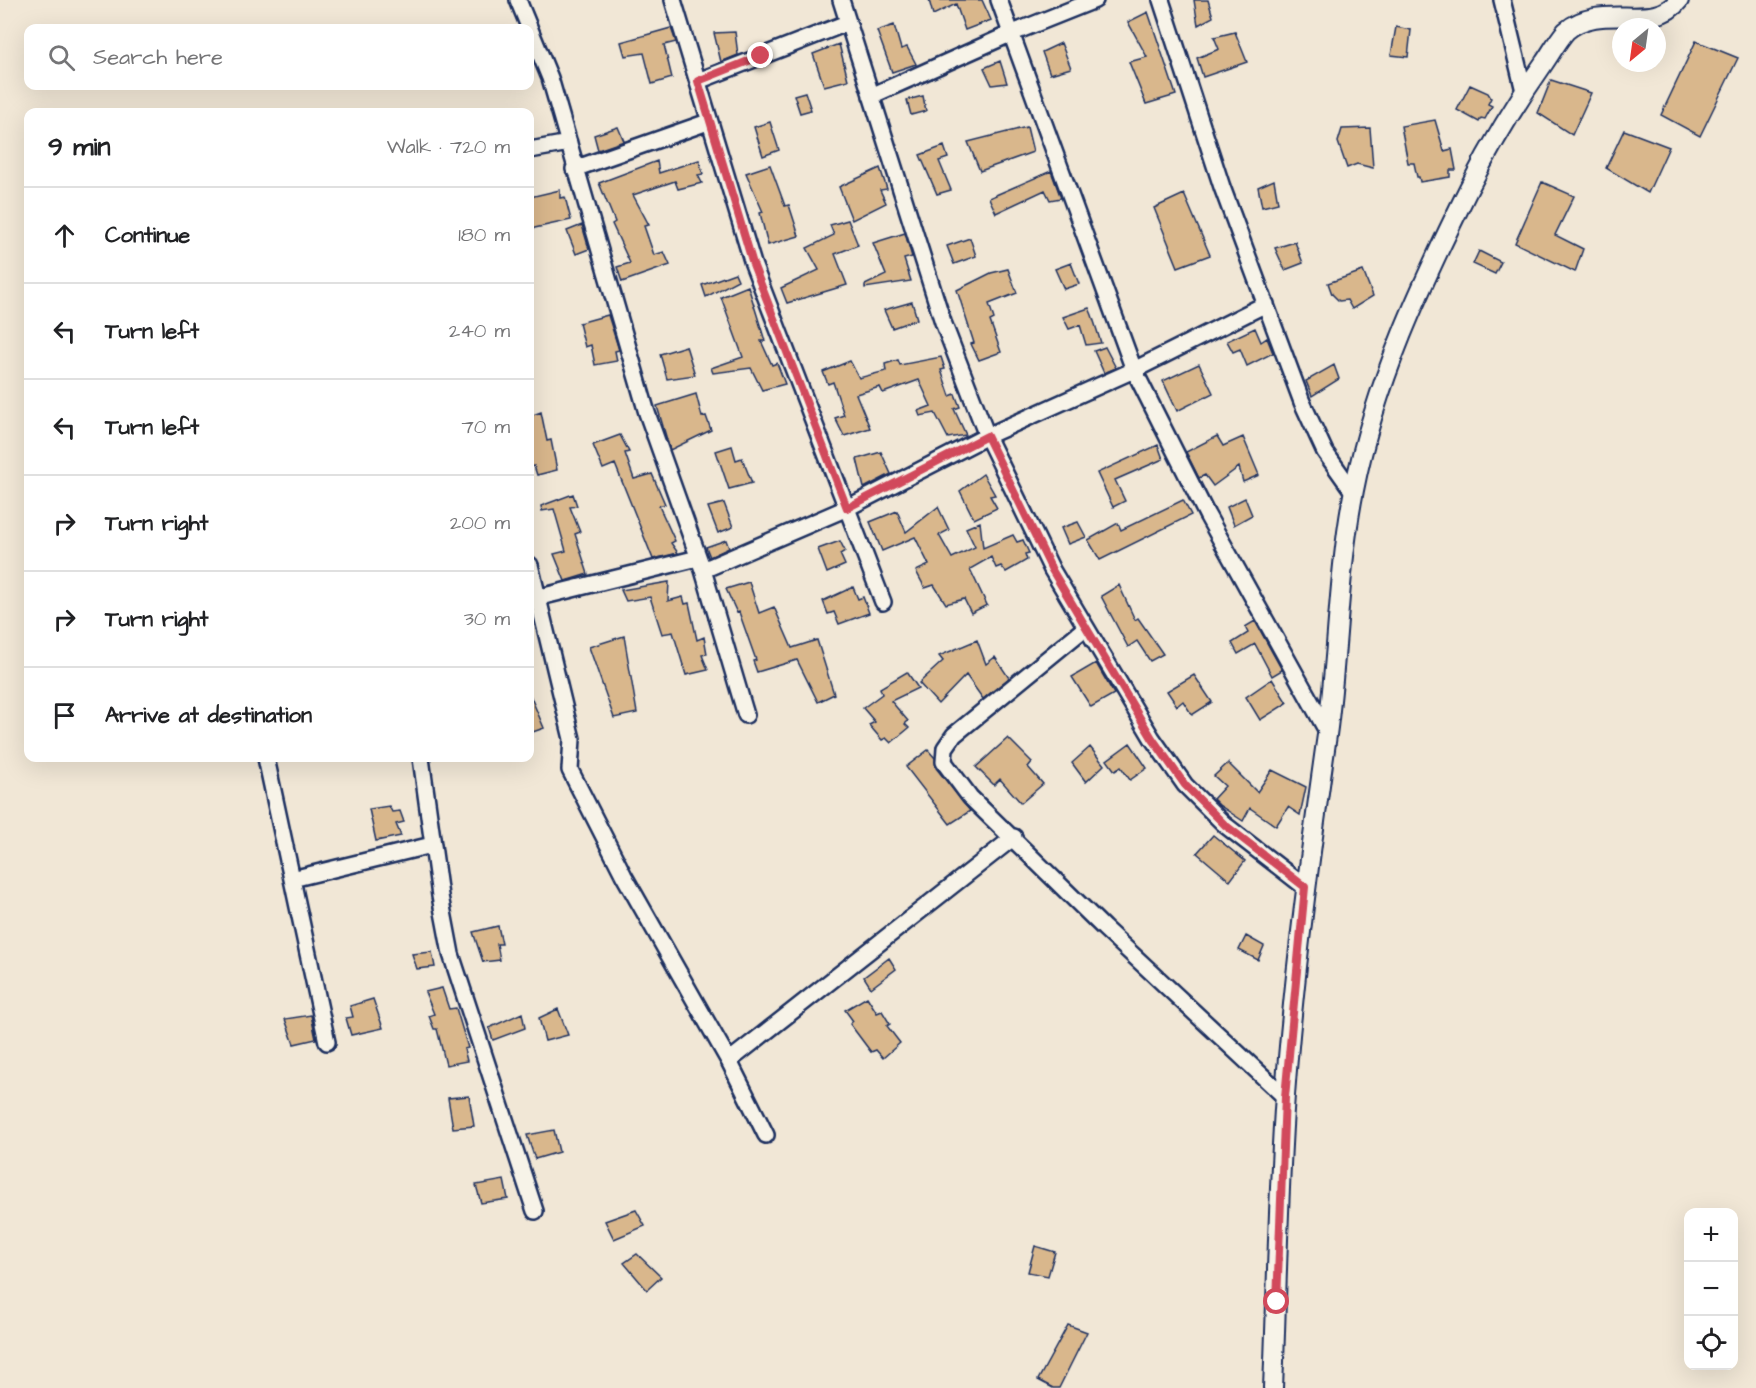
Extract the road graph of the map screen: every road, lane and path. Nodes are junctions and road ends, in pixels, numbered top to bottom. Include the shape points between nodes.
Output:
1 (518, 0) edge
2 (674, 0) edge
3 (841, 0) edge
4 (999, 0) edge
5 (1095, 0) edge
6 (1161, 0) edge
7 (1502, 0) edge
8 (1679, 0) edge
9 (847, 23) junction
10 (528, 24) edge
11 (1010, 34) junction
12 (534, 39) edge
13 (698, 81) junction
14 (1524, 92) junction
15 (871, 96) junction
16 (708, 122) junction
17 (569, 143) junction
18 (534, 149) edge
19 (574, 169) junction
20 (1266, 304) junction
21 (1134, 370) junction
22 (987, 436) junction
23 (1354, 493) junction
24 (847, 508) junction
25 (700, 564) junction
26 (534, 598) edge
27 (884, 602) dead end
28 (1085, 628) junction
29 (747, 715) dead end
30 (1327, 731) junction
31 (267, 762) edge
32 (422, 762) edge
33 (1014, 837) junction
34 (432, 845) junction
35 (292, 879) junction
36 (1305, 887) junction
37 (327, 1042) dead end
38 (729, 1061) junction
39 (1285, 1097) junction
40 (766, 1136) dead end
41 (535, 1211) dead end
42 (1274, 1388) edge

1 - 10 street
2 - 13 street
3 - 9 street
4 - 11 street
5 - 11 street
6 - 20 street via 1222,187
7 - 14 street
8 - 14 street via 1672,10 1654,15 1604,12 1587,17 1567,31
9 - 13 street
9 - 15 street
11 - 15 street
11 - 21 street
12 - 17 street
13 - 16 street
14 - 23 street via 1452,222 1392,357 1372,417
15 - 22 street via 943,322
16 - 19 street
16 - 24 street via 753,264
17 - 18 street
17 - 19 street
19 - 25 street via 647,413
20 - 21 street
20 - 23 street via 1325,452
21 - 22 street
21 - 30 street via 1207,515
22 - 24 street
22 - 28 street via 1052,570
23 - 30 street
24 - 25 street
24 - 27 street
25 - 26 street
25 - 29 street
26 - 38 street via 572,739 570,770 624,876
28 - 33 street via 964,726 945,748 944,762 970,797
28 - 36 street via 1185,785 1225,825
30 - 36 street
31 - 35 street
32 - 34 street
33 - 38 street
33 - 39 street via 1104,928
34 - 35 street
34 - 41 street via 451,954
35 - 37 street
36 - 39 street
38 - 40 street
39 - 42 street

